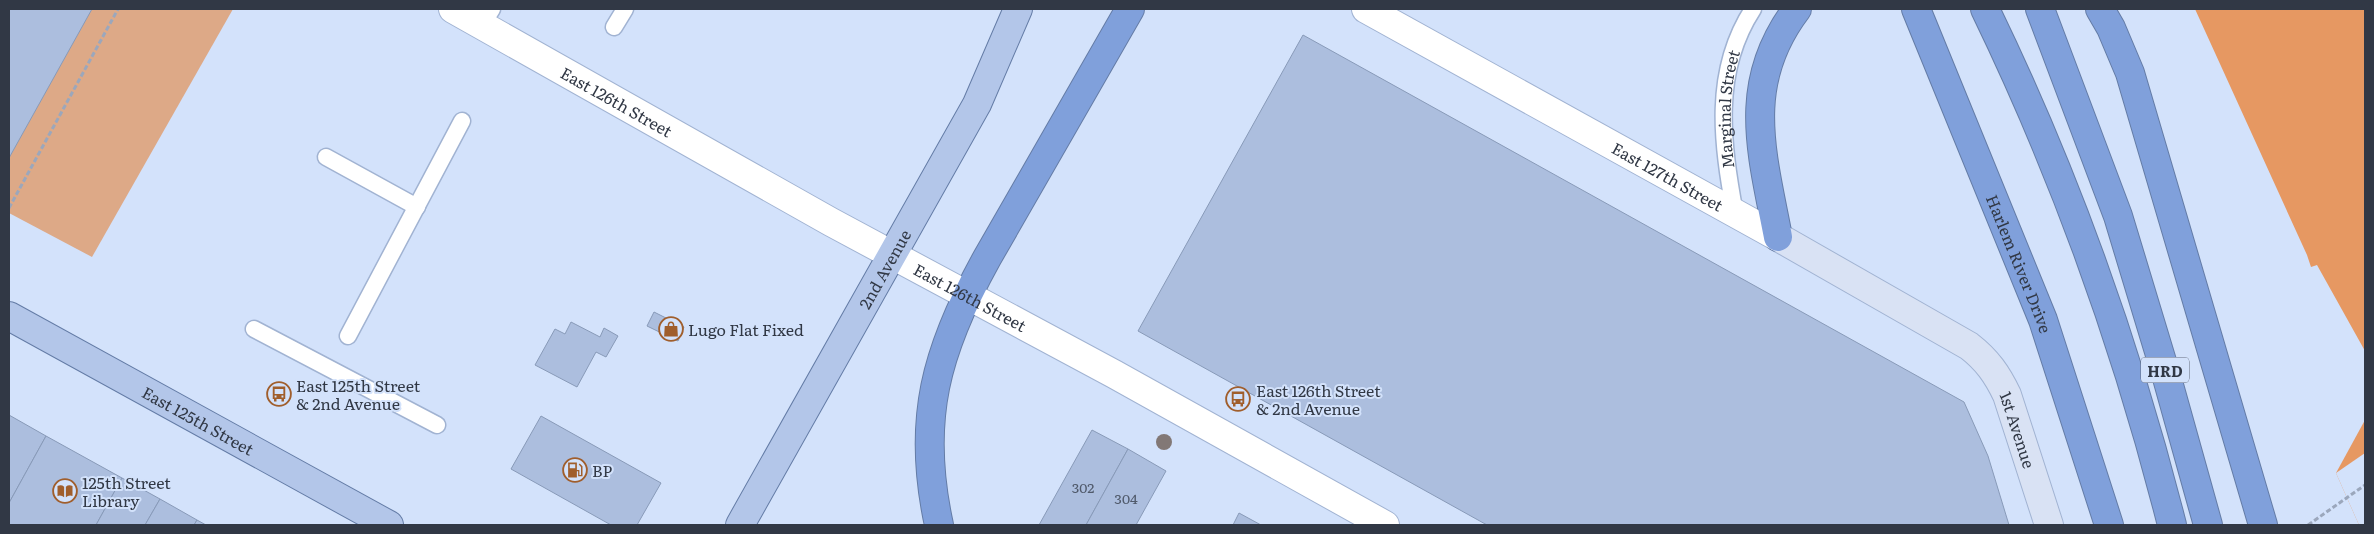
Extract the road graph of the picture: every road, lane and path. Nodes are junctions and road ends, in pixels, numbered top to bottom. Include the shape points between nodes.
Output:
1 (118, 9) edge
2 (453, 9) edge
3 (625, 9) edge
4 (1018, 9) edge
5 (1130, 9) edge
6 (1366, 9) edge
7 (1753, 9) edge
8 (1797, 9) edge
9 (1916, 9) edge
10 (1985, 9) edge
11 (2040, 9) edge
12 (2100, 9) edge
13 (487, 17) edge
14 (614, 27) dead end
15 (462, 121) dead end
16 (326, 157) dead end
17 (417, 207) junction
18 (9, 208) edge
19 (1735, 214) junction
20 (1778, 237) junction
21 (893, 254) junction
22 (966, 296) junction
23 (9, 316) edge
24 (254, 329) dead end
25 (348, 336) dead end
26 (1969, 346) joint
27 (437, 425) dead end
28 (2365, 485) edge
29 (389, 525) edge
30 (740, 525) edge
31 (938, 525) edge
32 (1385, 525) edge
33 (2049, 525) edge
34 (2109, 525) edge
35 (2172, 525) edge
36 (2208, 525) edge
37 (2263, 525) edge
38 (2308, 525) edge

1 - 18 path
2 - 13 street, East 126th Street
3 - 14 lane
4 - 21 main road, 2nd Avenue via 977,104
5 - 22 highway
6 - 19 street, East 127th Street
7 - 19 lane, Marginal Street via 1735,43 1724,92 1724,139
8 - 20 highway via 1776,42 1760,103 1759,141
9 - 34 highway, Harlem River Drive via 2043,320
10 - 35 highway via 2044,138 2088,252 2136,397
11 - 36 highway, HRD via 2118,216
12 - 37 highway via 2130,73
13 - 21 street, East 126th Street
15 - 17 lane
16 - 17 lane
17 - 25 lane
19 - 20 street, East 127th Street
20 - 26 main road, East 127th Street
21 - 22 street, East 126th Street
21 - 30 main road, 2nd Avenue
22 - 31 highway via 943,354 931,406 930,475
22 - 32 street, East 126th Street
23 - 29 main road, East 125th Street
24 - 27 lane
26 - 33 main road, 1st Avenue via 1984,358 2001,382
28 - 38 path

